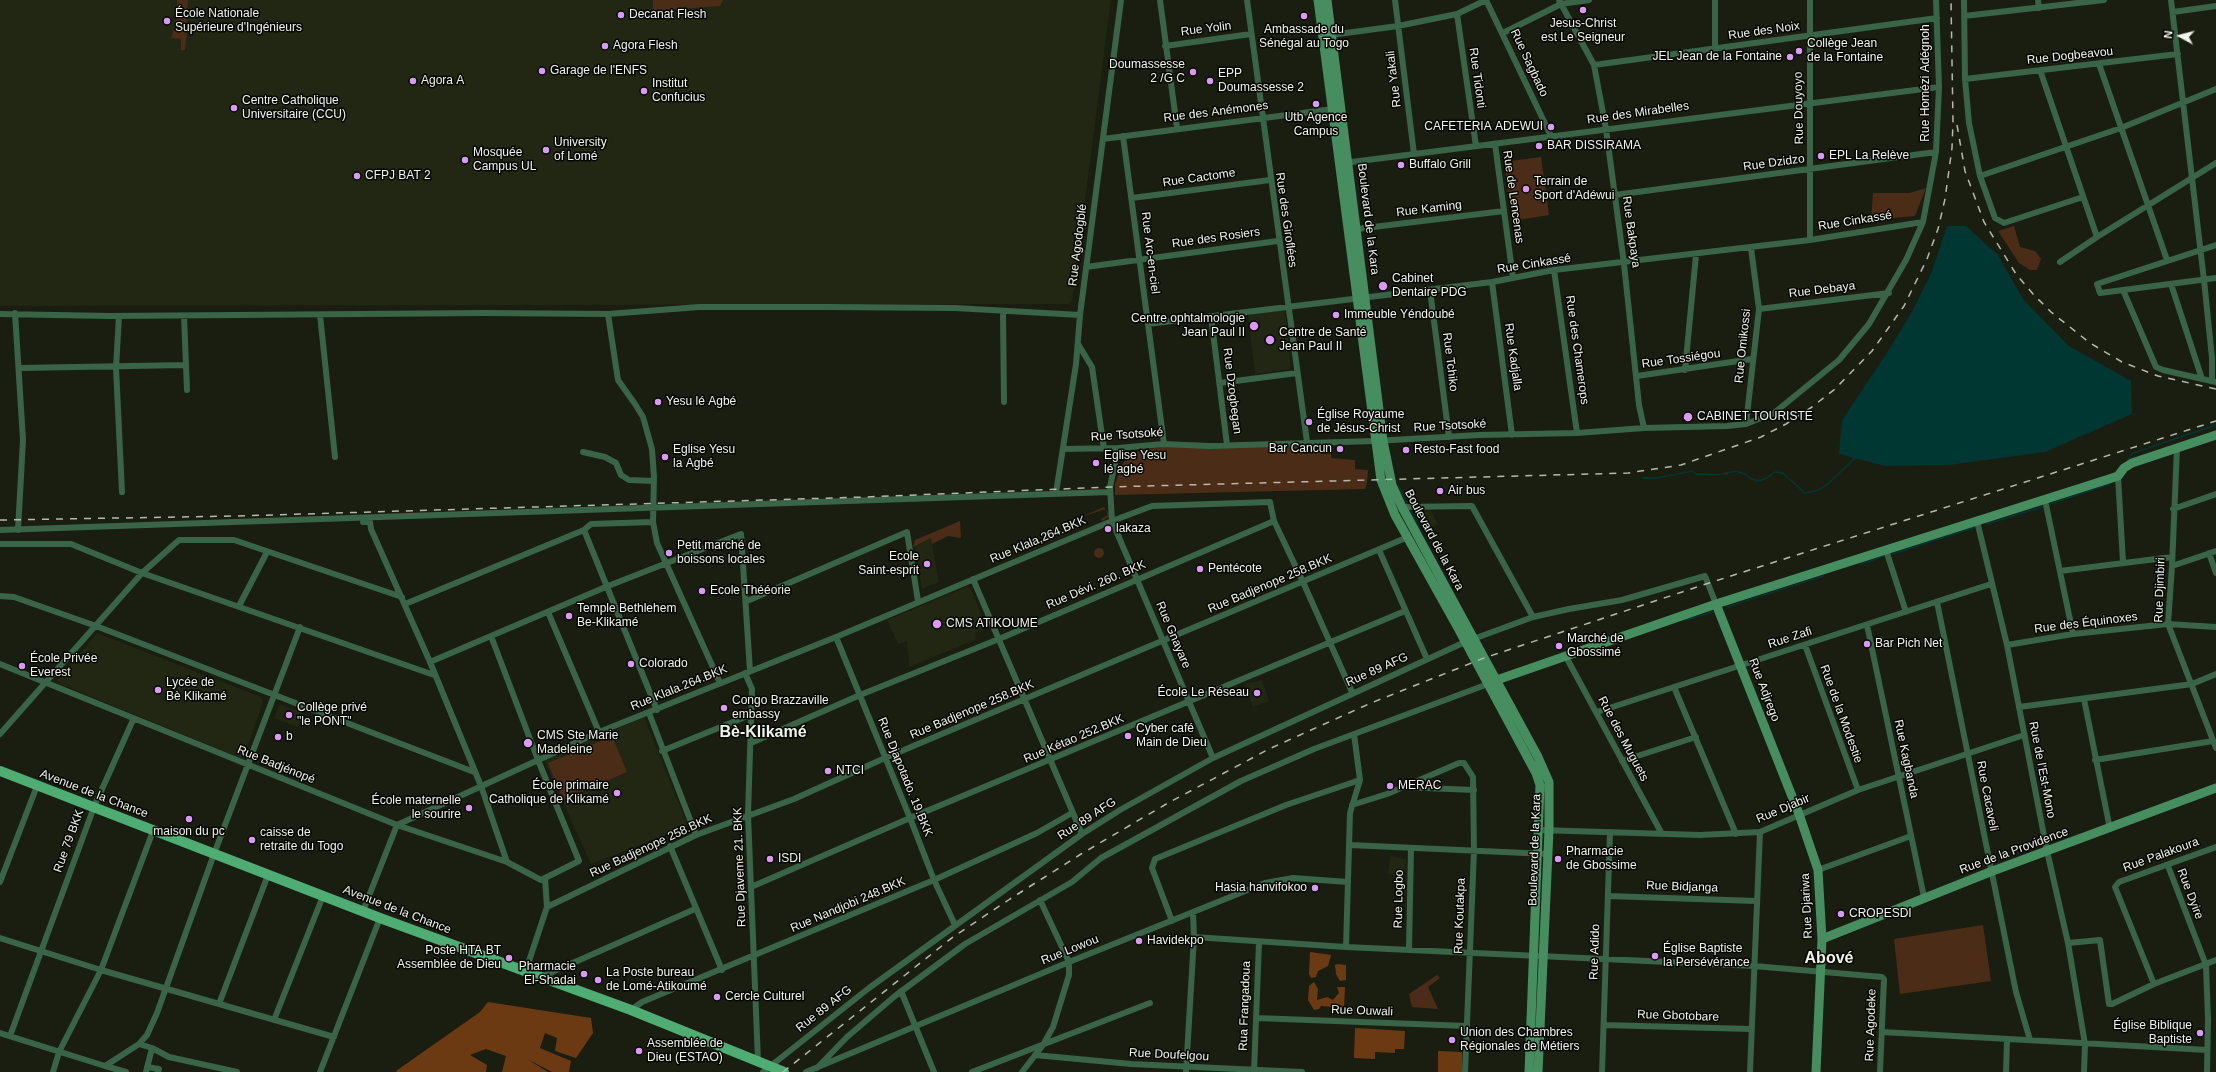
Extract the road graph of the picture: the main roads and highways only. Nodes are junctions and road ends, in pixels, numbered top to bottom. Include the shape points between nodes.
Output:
1 (1318, 0) edge
2 (1327, 0) edge
3 (1344, 163) junction
4 (1358, 298) junction
5 (2216, 435) edge
6 (1389, 489) junction
7 (1716, 604) junction
8 (1466, 641) junction
9 (1492, 681) junction
10 (0, 771) edge
11 (2216, 788) edge
12 (1800, 814) joint
13 (1543, 854) junction
14 (1822, 939) junction
15 (766, 1069) edge
16 (784, 1072) edge
17 (1529, 1072) edge
18 (1538, 1072) edge
19 (1816, 1072) edge

1 - 3 main road, Boulevard de la Kara via 1333,110
2 - 3 main road, Boulevard de la Kara
3 - 4 main road, Boulevard de la Kara
3 - 4 main road, Boulevard de la Kara via 1357,229
4 - 6 main road, Boulevard de la Kara via 1379,441
5 - 7 main road via 2132,462 2118,476
6 - 8 main road, Boulevard de la Kara via 1402,508
6 - 8 main road, Boulevard de la Kara via 1406,538
7 - 9 main road
7 - 12 main road, Rue Adjrego
8 - 9 main road, Boulevard de la Kara
9 - 13 main road, Boulevard de la Kara via 1538,779 1541,795 1539,830
9 - 13 main road, Boulevard de la Kara via 1547,776 1550,788 1549,830
10 - 15 main road, Avenue de la Chance via 525,973 631,1010 758,1061
11 - 14 main road, Rue de la Providence via 1924,897
12 - 14 main road, Rue Djariwa via 1818,870
13 - 17 main road, Boulevard de la Kara via 1534,956
13 - 18 main road, Boulevard de la Kara via 1543,956
14 - 19 main road, Rue Djariwa
15 - 16 main road, Avenue de la Chance

